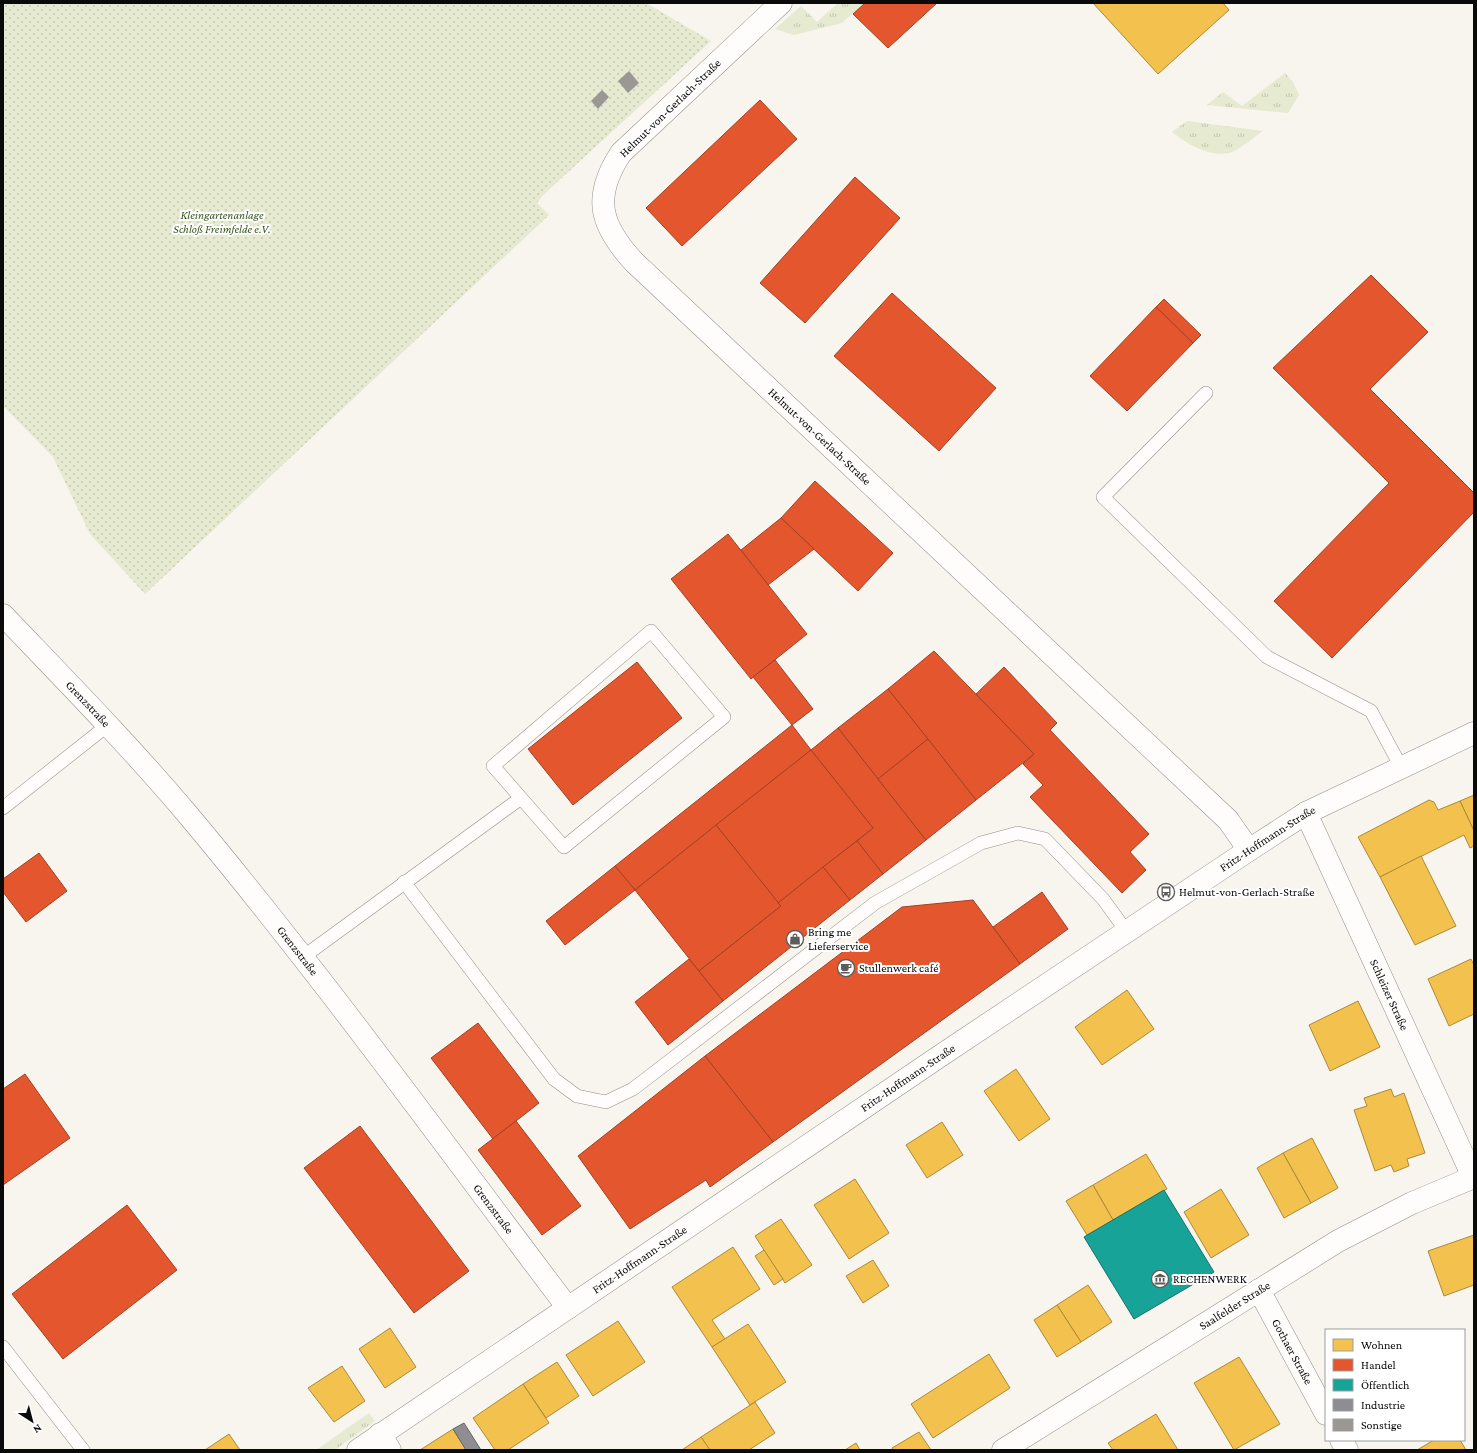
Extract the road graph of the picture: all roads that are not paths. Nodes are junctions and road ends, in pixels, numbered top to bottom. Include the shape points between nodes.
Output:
1 (781, 3) edge
2 (1206, 393) dead end
3 (3, 615) edge
4 (108, 725) junction
5 (1474, 733) edge
6 (1401, 767) junction
7 (521, 798) junction
8 (3, 808) edge
9 (1306, 813) junction
10 (1249, 850) junction
11 (404, 882) junction
12 (1127, 932) junction
13 (303, 957) junction
14 (1474, 1177) edge
15 (1259, 1290) junction
16 (568, 1308) junction
17 (3, 1347) edge
18 (1325, 1412) edge
19 (1342, 1441) edge
20 (385, 1442) edge
21 (83, 1450) edge
22 (358, 1450) edge
23 (1003, 1450) edge
24 (1347, 1450) edge

1 - 10 street, Helmut-von-Gerlach-Straße via 621,153 606,183 604,214 609,231 634,262 1228,820
2 - 6 lane via 1103,497 1267,657 1371,711
3 - 4 street, Grenzstraße
4 - 8 lane
4 - 13 street, Grenzstraße via 188,815
5 - 6 street, Fritz-Hoffmann-Straße
6 - 9 street, Fritz-Hoffmann-Straße
7 - 7 lane via 564,847 724,717 651,631 493,766
7 - 11 lane
9 - 10 street, Fritz-Hoffmann-Straße
9 - 14 street, Schleizer Straße
10 - 12 street, Fritz-Hoffmann-Straße
11 - 12 lane via 554,1078 577,1096 606,1102 633,1089 875,903 981,843 1018,833 1045,839 1103,899
11 - 13 lane
12 - 16 street, Fritz-Hoffmann-Straße
13 - 16 street, Grenzstraße
14 - 15 street, Saalfelder Straße via 1412,1203 1338,1241
15 - 18 street, Gothaer Straße
15 - 23 street, Saalfelder Straße
16 - 20 street, Fritz-Hoffmann-Straße
17 - 21 lane
19 - 24 street
20 - 22 street, Fritz-Hoffmann-Straße

